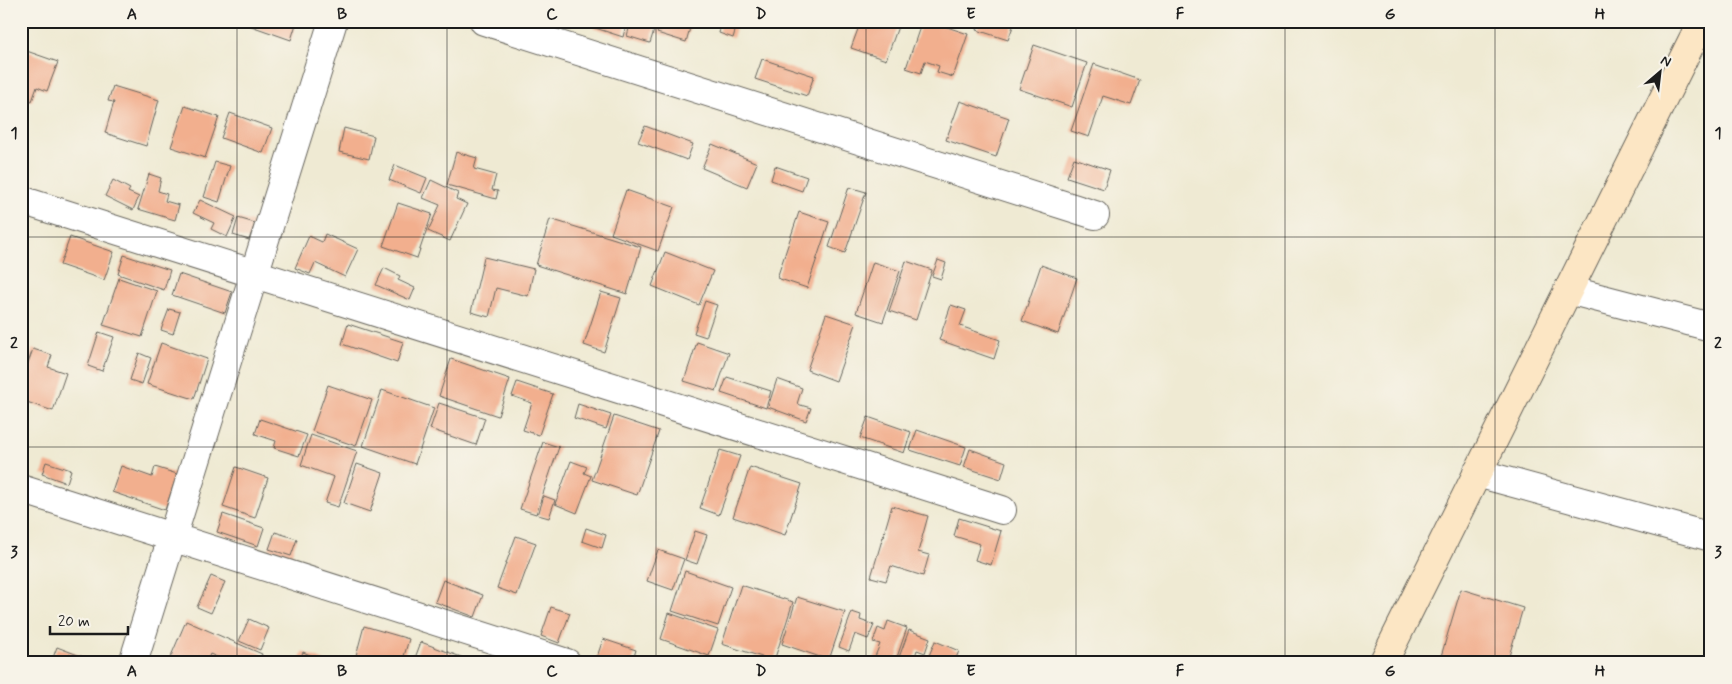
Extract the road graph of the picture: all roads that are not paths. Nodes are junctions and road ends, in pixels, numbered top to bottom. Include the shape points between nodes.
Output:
1 (333, 21) edge
2 (484, 21) edge
3 (1702, 21) edge
4 (21, 200) edge
5 (1095, 214) dead end
6 (254, 274) junction
7 (1568, 290) junction
8 (1711, 327) edge
9 (1477, 473) junction
10 (21, 489) edge
11 (1002, 510) dead end
12 (172, 536) junction
13 (1711, 537) edge
14 (133, 663) edge
15 (567, 663) edge
16 (1383, 663) edge

1 - 6 street
2 - 5 street
3 - 7 street
4 - 6 street
6 - 11 street
6 - 12 street
7 - 8 street
7 - 9 street
9 - 13 street
9 - 16 street
10 - 12 street
12 - 14 street
12 - 15 street

